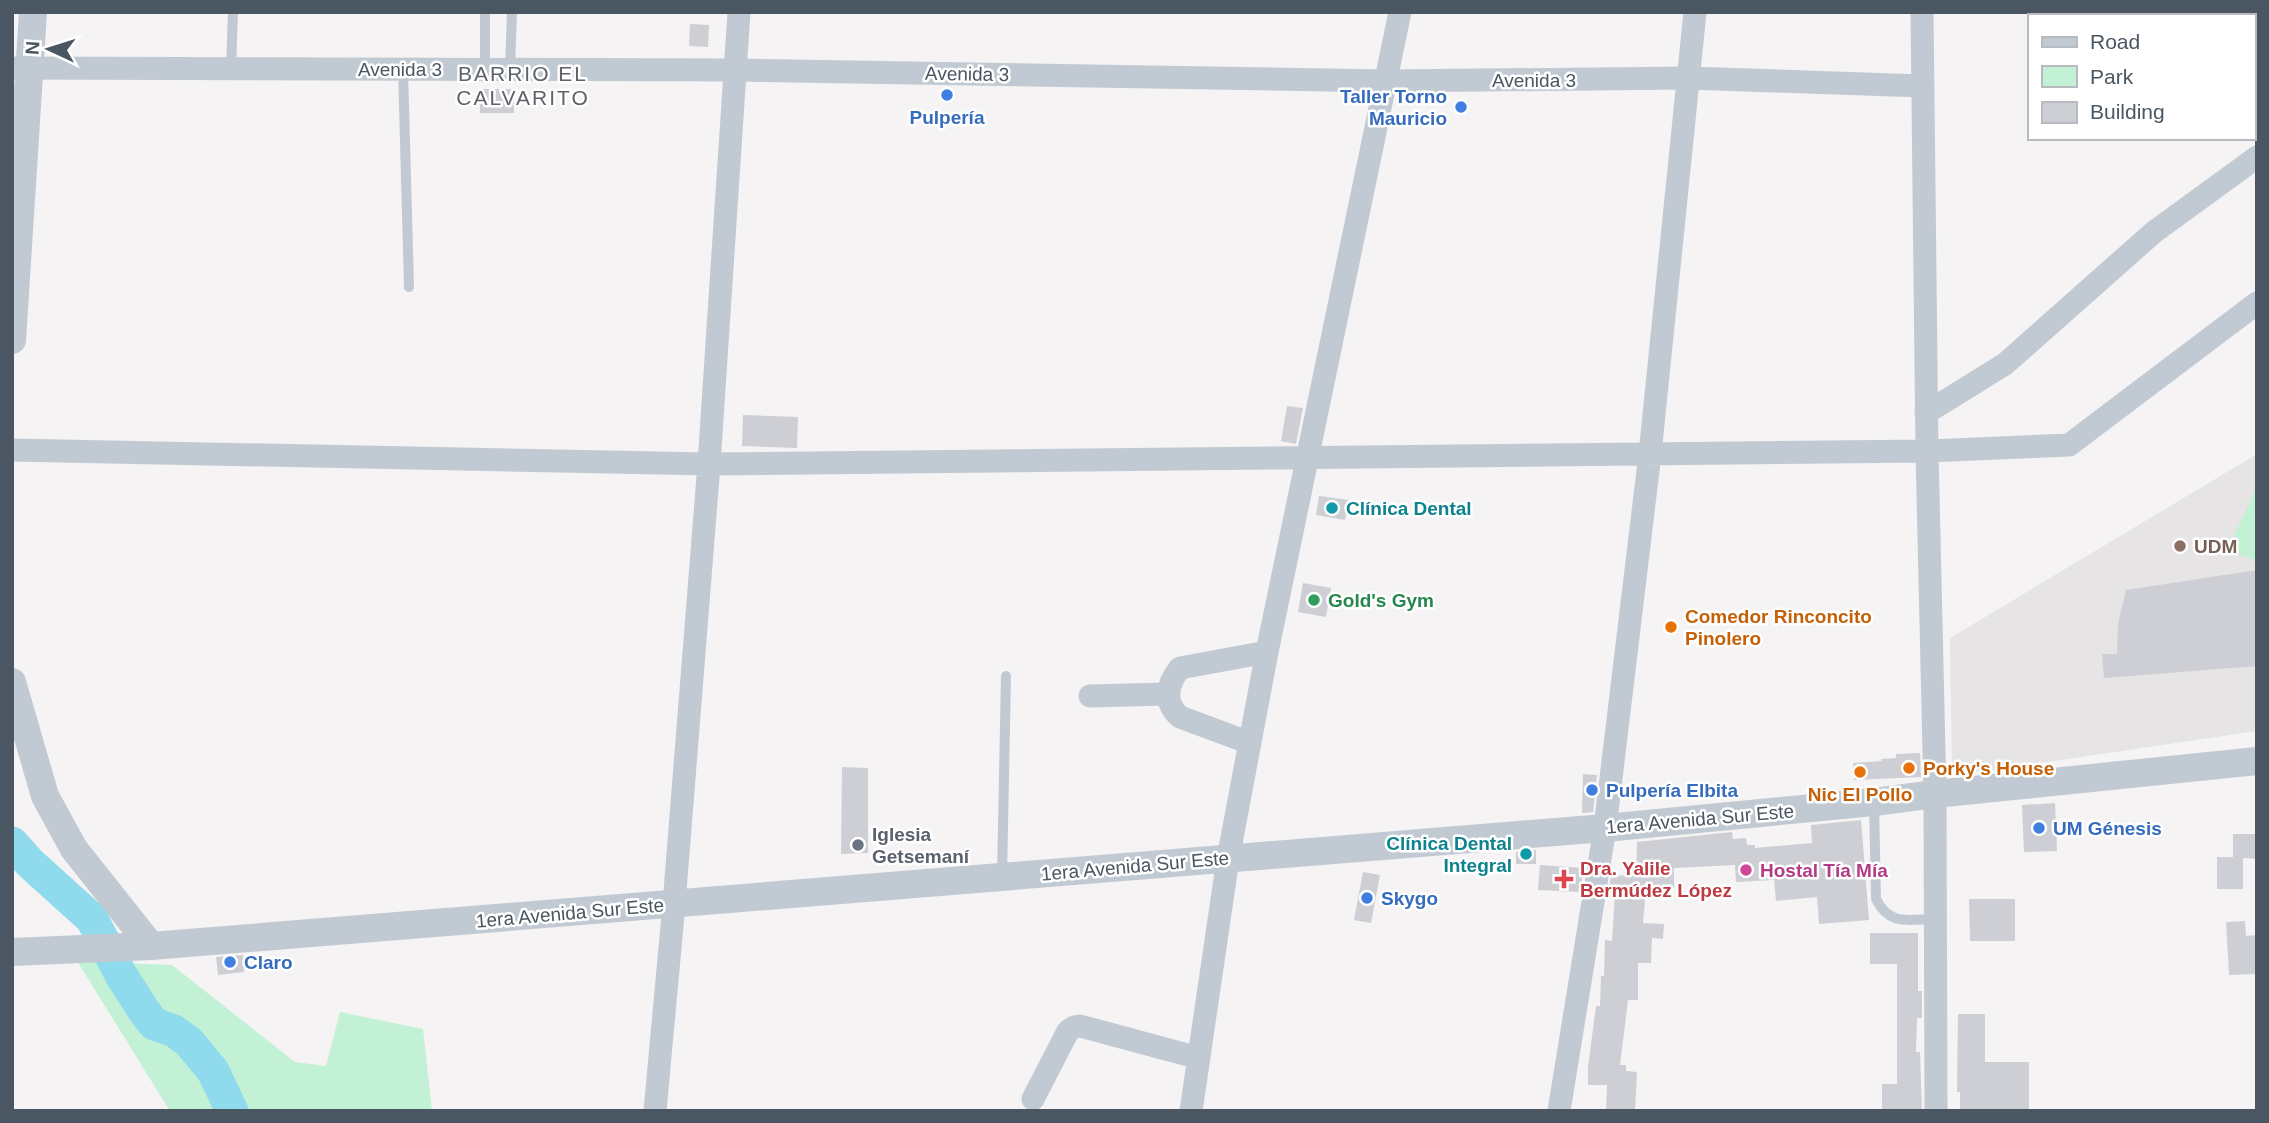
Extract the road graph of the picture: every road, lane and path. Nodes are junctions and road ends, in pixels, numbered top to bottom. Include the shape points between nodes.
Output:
1 (33, 12) edge
2 (233, 12) edge
3 (485, 12) edge
4 (512, 12) edge
5 (739, 12) edge
6 (1399, 12) edge
7 (1695, 12) edge
8 (1922, 12) edge
9 (21, 68) edge
10 (231, 68) junction
11 (403, 69) junction
12 (485, 69) junction
13 (510, 69) junction
14 (735, 70) junction
15 (1689, 78) junction
16 (1387, 81) junction
17 (1922, 86) junction
18 (2257, 157) edge
19 (409, 287) dead end
20 (2257, 303) edge
21 (12, 340) edge
22 (1926, 413) junction
23 (12, 450) edge
24 (1927, 451) junction
25 (1650, 454) junction
26 (1307, 457) junction
27 (709, 464) junction
28 (1266, 652) junction
29 (1006, 676) dead end
30 (12, 682) edge
31 (1167, 694) junction
32 (1090, 696) dead end
33 (1250, 743) junction
34 (2257, 761) edge
35 (1935, 794) junction
36 (1874, 802) junction
37 (1605, 828) junction
38 (1228, 859) junction
39 (1002, 877) junction
40 (674, 904) junction
41 (1936, 919) junction
42 (141, 947) junction
43 (12, 951) edge
44 (1199, 1058) junction
45 (1033, 1099) dead end
46 (655, 1111) edge
47 (1191, 1111) edge
48 (1559, 1111) edge
49 (1936, 1111) edge

1 - 9 street
2 - 10 lane
3 - 12 lane
4 - 13 lane
5 - 14 street
6 - 16 street
7 - 15 street
8 - 17 street
9 - 10 street, Avenida 3
9 - 21 street
10 - 11 street, Avenida 3
11 - 12 street, Avenida 3
11 - 19 lane
12 - 13 street, Avenida 3
13 - 14 street, Avenida 3
14 - 16 street, Avenida 3
14 - 27 street
15 - 16 street, Avenida 3
15 - 17 street, Avenida 3
15 - 25 street
16 - 26 street
17 - 22 street
18 - 22 street via 2154,232 2005,364
20 - 24 street via 2069,445
22 - 24 street
23 - 27 street
24 - 25 street
24 - 35 street
25 - 26 street
25 - 37 street
26 - 27 street
26 - 28 street
27 - 40 street
28 - 31 street via 1180,668
28 - 33 street
29 - 39 lane
30 - 42 street via 45,796 74,849
31 - 32 street
31 - 33 street via 1172,710 1180,717
33 - 38 street
34 - 35 street, 1era Avenida Sur Este
35 - 36 street, 1era Avenida Sur Este
35 - 41 street
36 - 37 street, 1era Avenida Sur Este
36 - 41 lane via 1876,899 1883,912 1897,919
37 - 38 street, 1era Avenida Sur Este
37 - 48 street
38 - 39 street, 1era Avenida Sur Este
38 - 44 street
39 - 40 street, 1era Avenida Sur Este
40 - 42 street, 1era Avenida Sur Este
40 - 46 street
41 - 49 street
42 - 43 street, 1era Avenida Sur Este
44 - 45 street via 1073,1027
44 - 47 street

